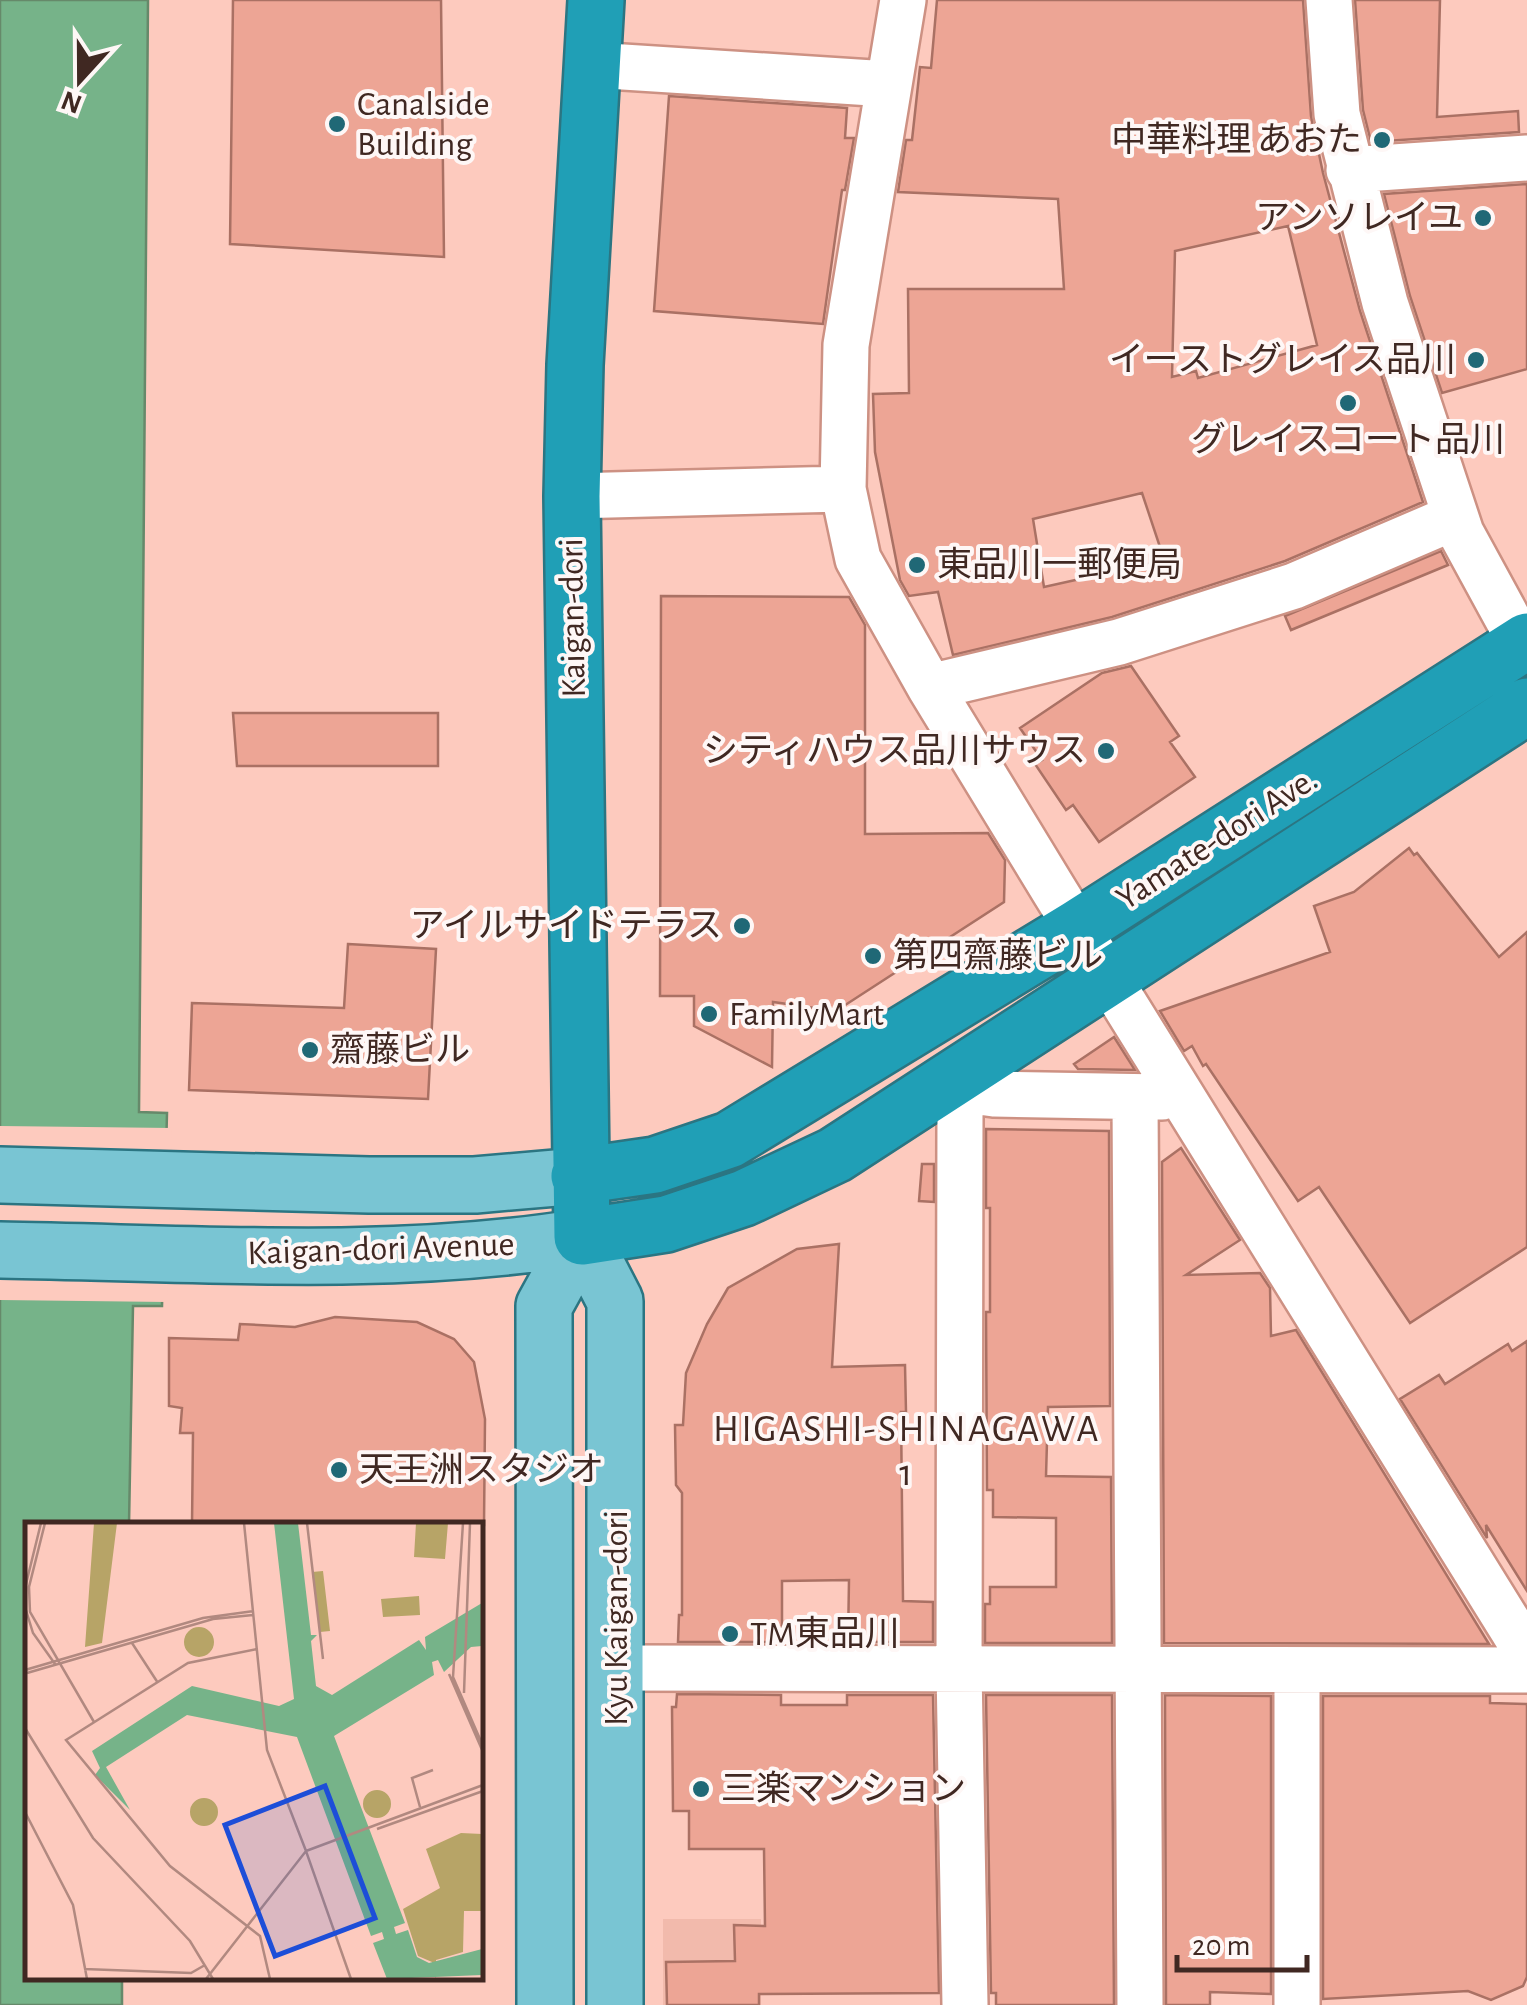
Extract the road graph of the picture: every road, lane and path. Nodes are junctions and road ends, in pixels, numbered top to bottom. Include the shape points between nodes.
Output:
1 (596, 0) edge
2 (903, 0) edge
3 (1328, 0) edge
4 (592, 64) junction
5 (888, 84) junction
6 (1527, 158) edge
7 (1349, 170) junction
8 (843, 489) junction
9 (572, 496) junction
10 (1455, 517) junction
11 (1525, 643) edge
12 (930, 687) junction
13 (1527, 706) edge
14 (1077, 928) junction
15 (1109, 975) junction
16 (943, 1087) junction
17 (1184, 1096) junction
18 (1134, 1098) junction
19 (0, 1175) edge
20 (579, 1176) junction
21 (582, 1236) junction
22 (0, 1250) edge
23 (1527, 1653) edge
24 (617, 1668) junction
25 (959, 1669) junction
26 (1139, 1670) junction
27 (1297, 1670) junction
28 (1527, 1670) edge
29 (545, 2005) edge
30 (616, 2005) edge
31 (965, 2005) edge
32 (1140, 2005) edge
33 (1296, 2005) edge

1 - 4 highway, Kaigan-dori
2 - 5 street
3 - 7 street via 1337,114
4 - 5 street
4 - 9 highway, Kaigan-dori
5 - 8 street via 846,345
6 - 7 street
7 - 10 street
8 - 9 street
8 - 12 street via 858,559
9 - 20 highway, Kaigan-dori
10 - 11 street
10 - 12 street via 1294,586 1119,642
11 - 14 highway, Yamate-dori Ave.
12 - 14 street
13 - 15 highway, Yamate-dori Ave.
14 - 15 street
14 - 20 highway, Yamate-dori Ave. via 729,1140 655,1166
15 - 16 highway, Yamate-dori Ave.
15 - 17 street
16 - 18 street
16 - 21 highway, Yamate-dori Ave. via 835,1155 744,1198 666,1224
16 - 25 street via 960,1111
17 - 18 street
17 - 23 street
18 - 26 street
19 - 20 main road, Kaigan-dori Avenue via 369,1185
20 - 21 highway, Kaigan-dori
21 - 22 main road, Kaigan-dori Avenue via 512,1248 353,1255
21 - 24 main road, Kyu Kaigan-dori via 615,1302
21 - 29 main road, Kyu Kaigan-dori via 544,1306
24 - 25 street
24 - 30 main road, Kyu Kaigan-dori
25 - 26 street
25 - 31 street
26 - 27 street
26 - 32 street
27 - 28 street
27 - 33 street

